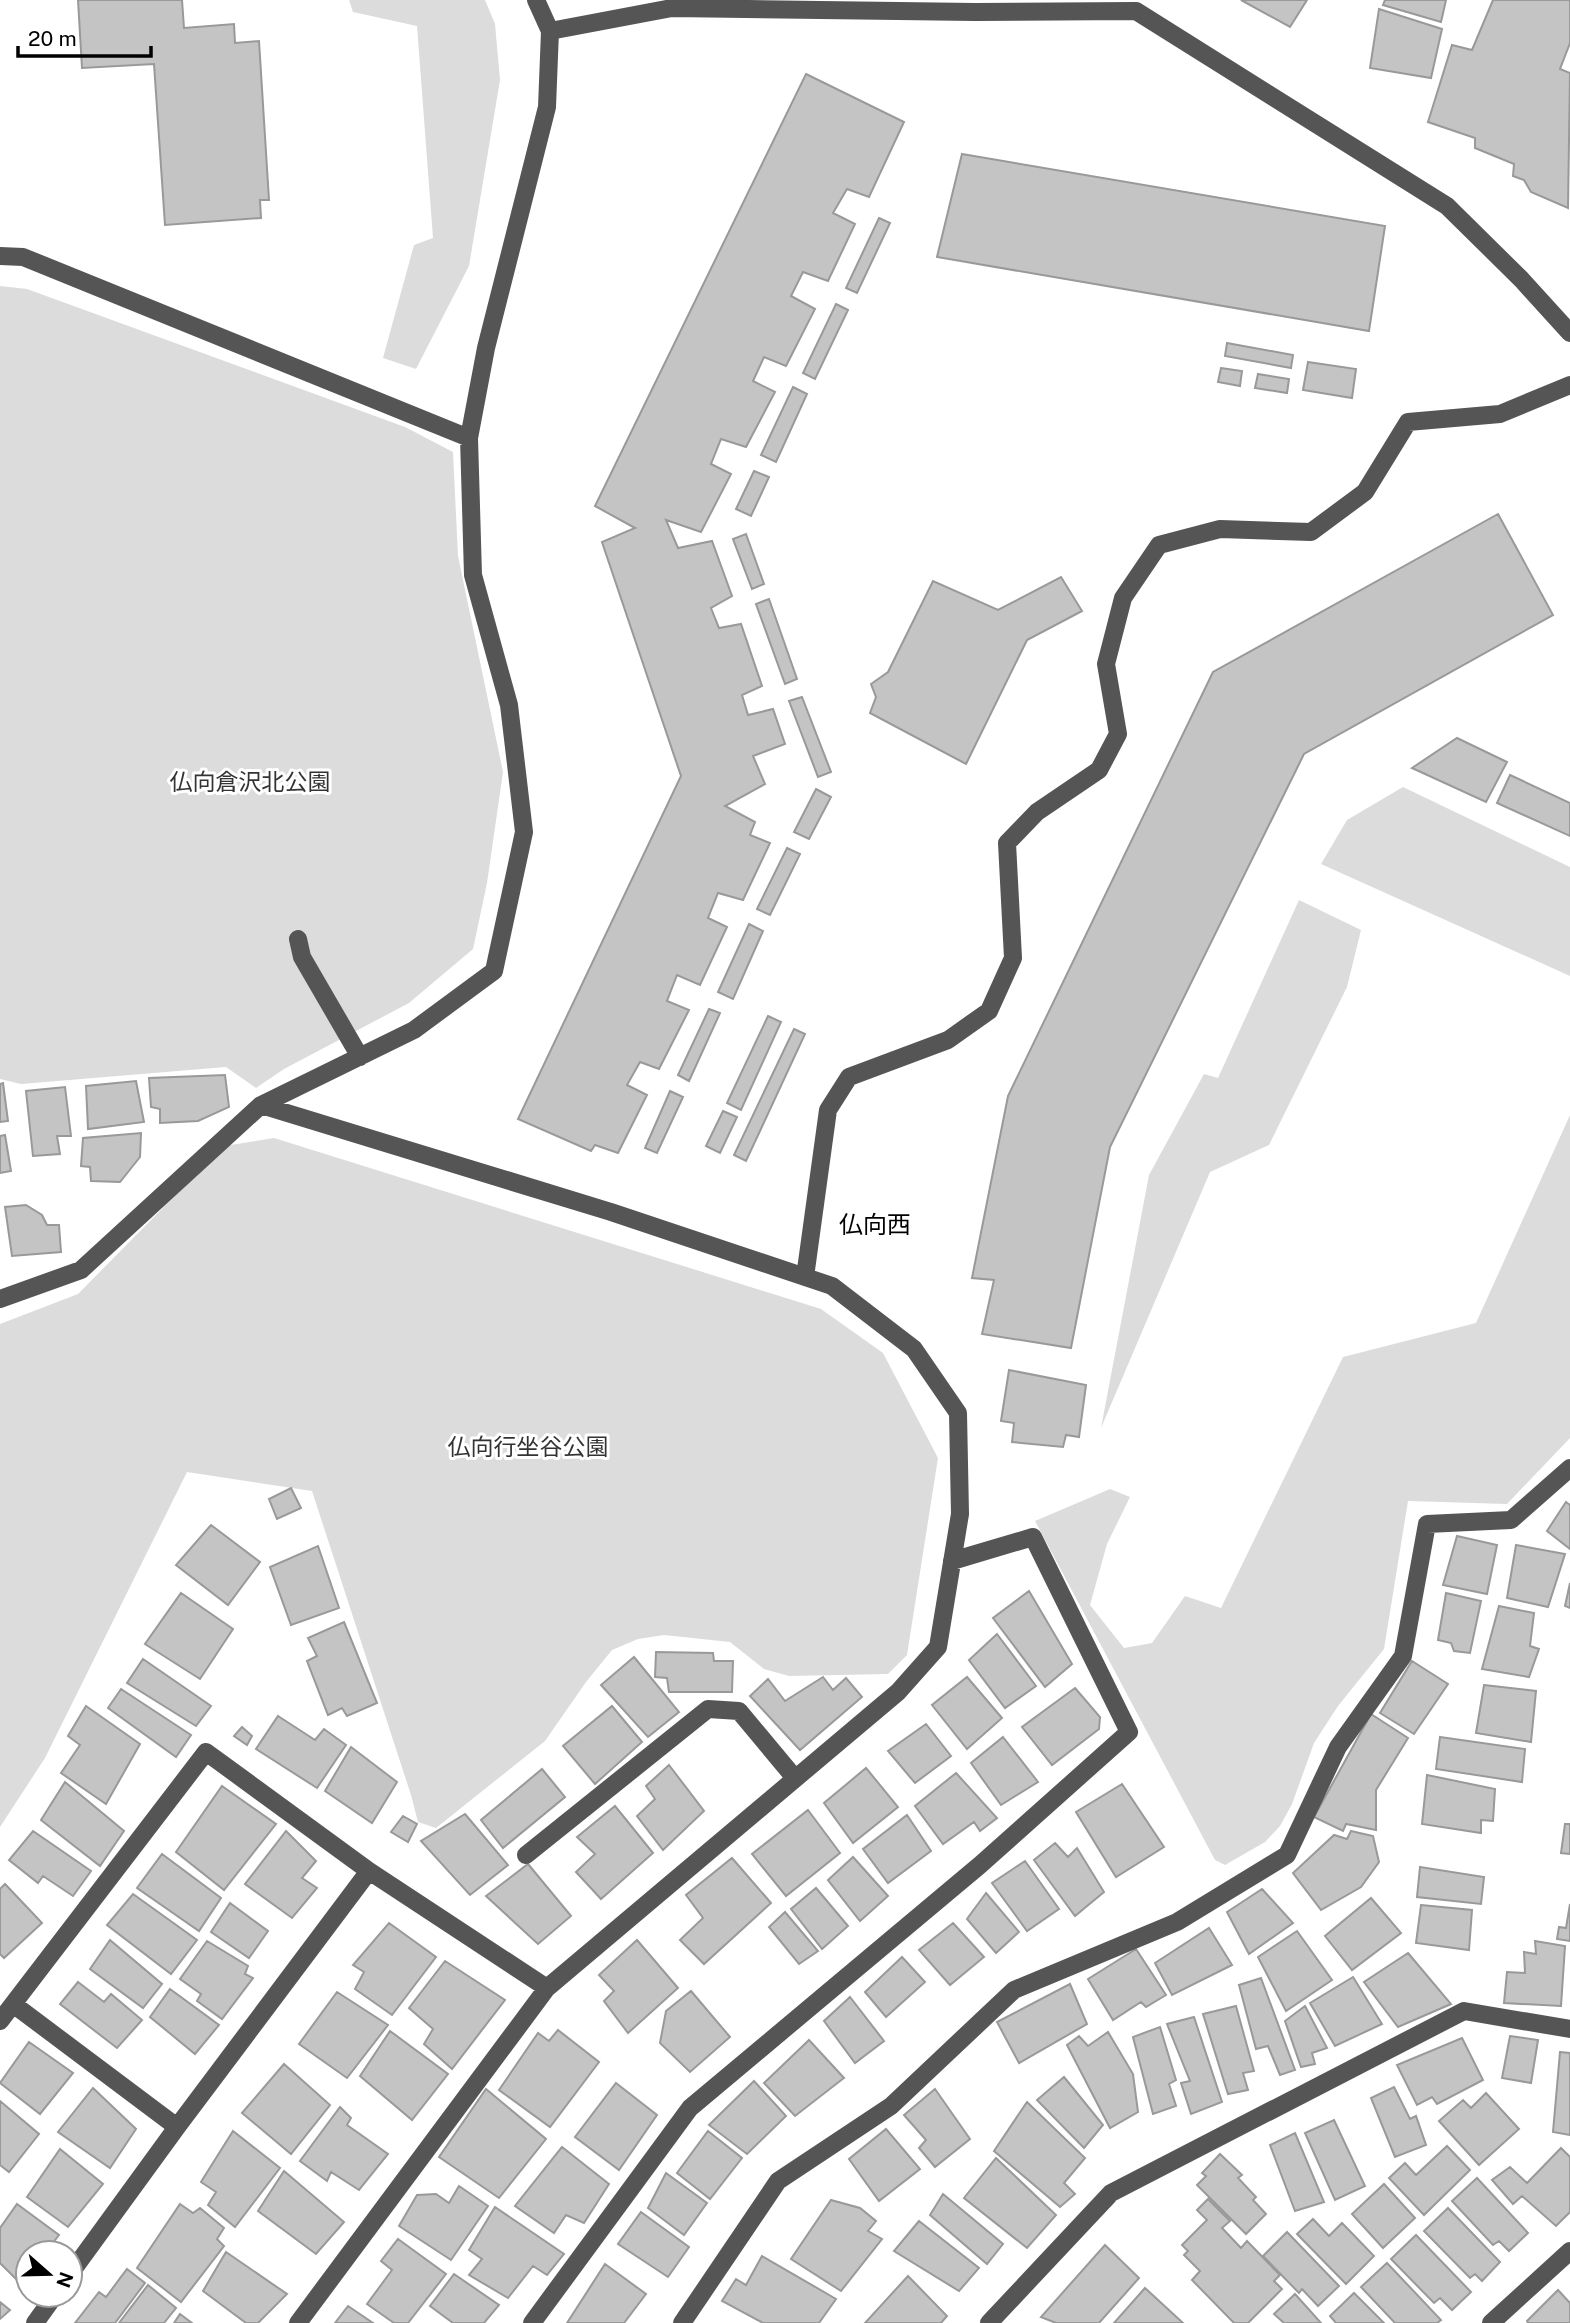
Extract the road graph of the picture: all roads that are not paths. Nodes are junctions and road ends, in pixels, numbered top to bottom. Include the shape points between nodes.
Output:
1 (536, 0) edge
2 (550, 31) junction
3 (0, 256) edge
4 (1570, 333) edge
5 (1570, 385) edge
6 (469, 438) junction
7 (298, 939) dead end
8 (360, 1057) junction
9 (261, 1105) junction
10 (805, 1277) junction
11 (0, 1299) edge
12 (1570, 1468) edge
13 (952, 1561) junction
14 (794, 1777) junction
15 (526, 1854) dead end
16 (369, 1871) junction
17 (547, 1988) junction
18 (5, 2012) edge
19 (1570, 2029) edge
20 (177, 2127) junction
21 (1570, 2251) edge
22 (84, 2255) edge
23 (298, 2323) edge
24 (532, 2323) edge
25 (682, 2323) edge
26 (989, 2323) edge
27 (1491, 2323) edge

1 - 2 street
2 - 4 street via 672,8 1136,11 1447,206
2 - 6 street via 547,107 486,348
3 - 6 street via 23,257
5 - 10 street via 1500,414 1408,422 1365,492 1311,532 1220,529 1159,545 1124,598 1106,664 1118,734 1098,770 1037,812 1007,843 1013,958 989,1012 948,1040 849,1077 828,1110
6 - 8 street via 473,575 509,705 524,832 494,971 414,1030
7 - 8 street via 302,957
8 - 9 street
9 - 10 street
9 - 11 street via 81,1270
10 - 13 street via 832,1286 914,1349 958,1413 960,1514
12 - 25 street via 1511,1520 1427,1524 1403,1656 1338,1747 1287,1855 1177,1922 1014,1990 891,2106 778,2180
13 - 14 street via 938,1647 898,1692
13 - 24 street via 1033,1537 1129,1732 980,1866 690,2108
14 - 15 street via 739,1711 708,1709
14 - 17 street
16 - 17 street
16 - 18 street via 206,1752
16 - 20 street
17 - 23 street
18 - 20 street
19 - 26 street via 1464,2011 1111,2193
20 - 22 street
21 - 27 street

